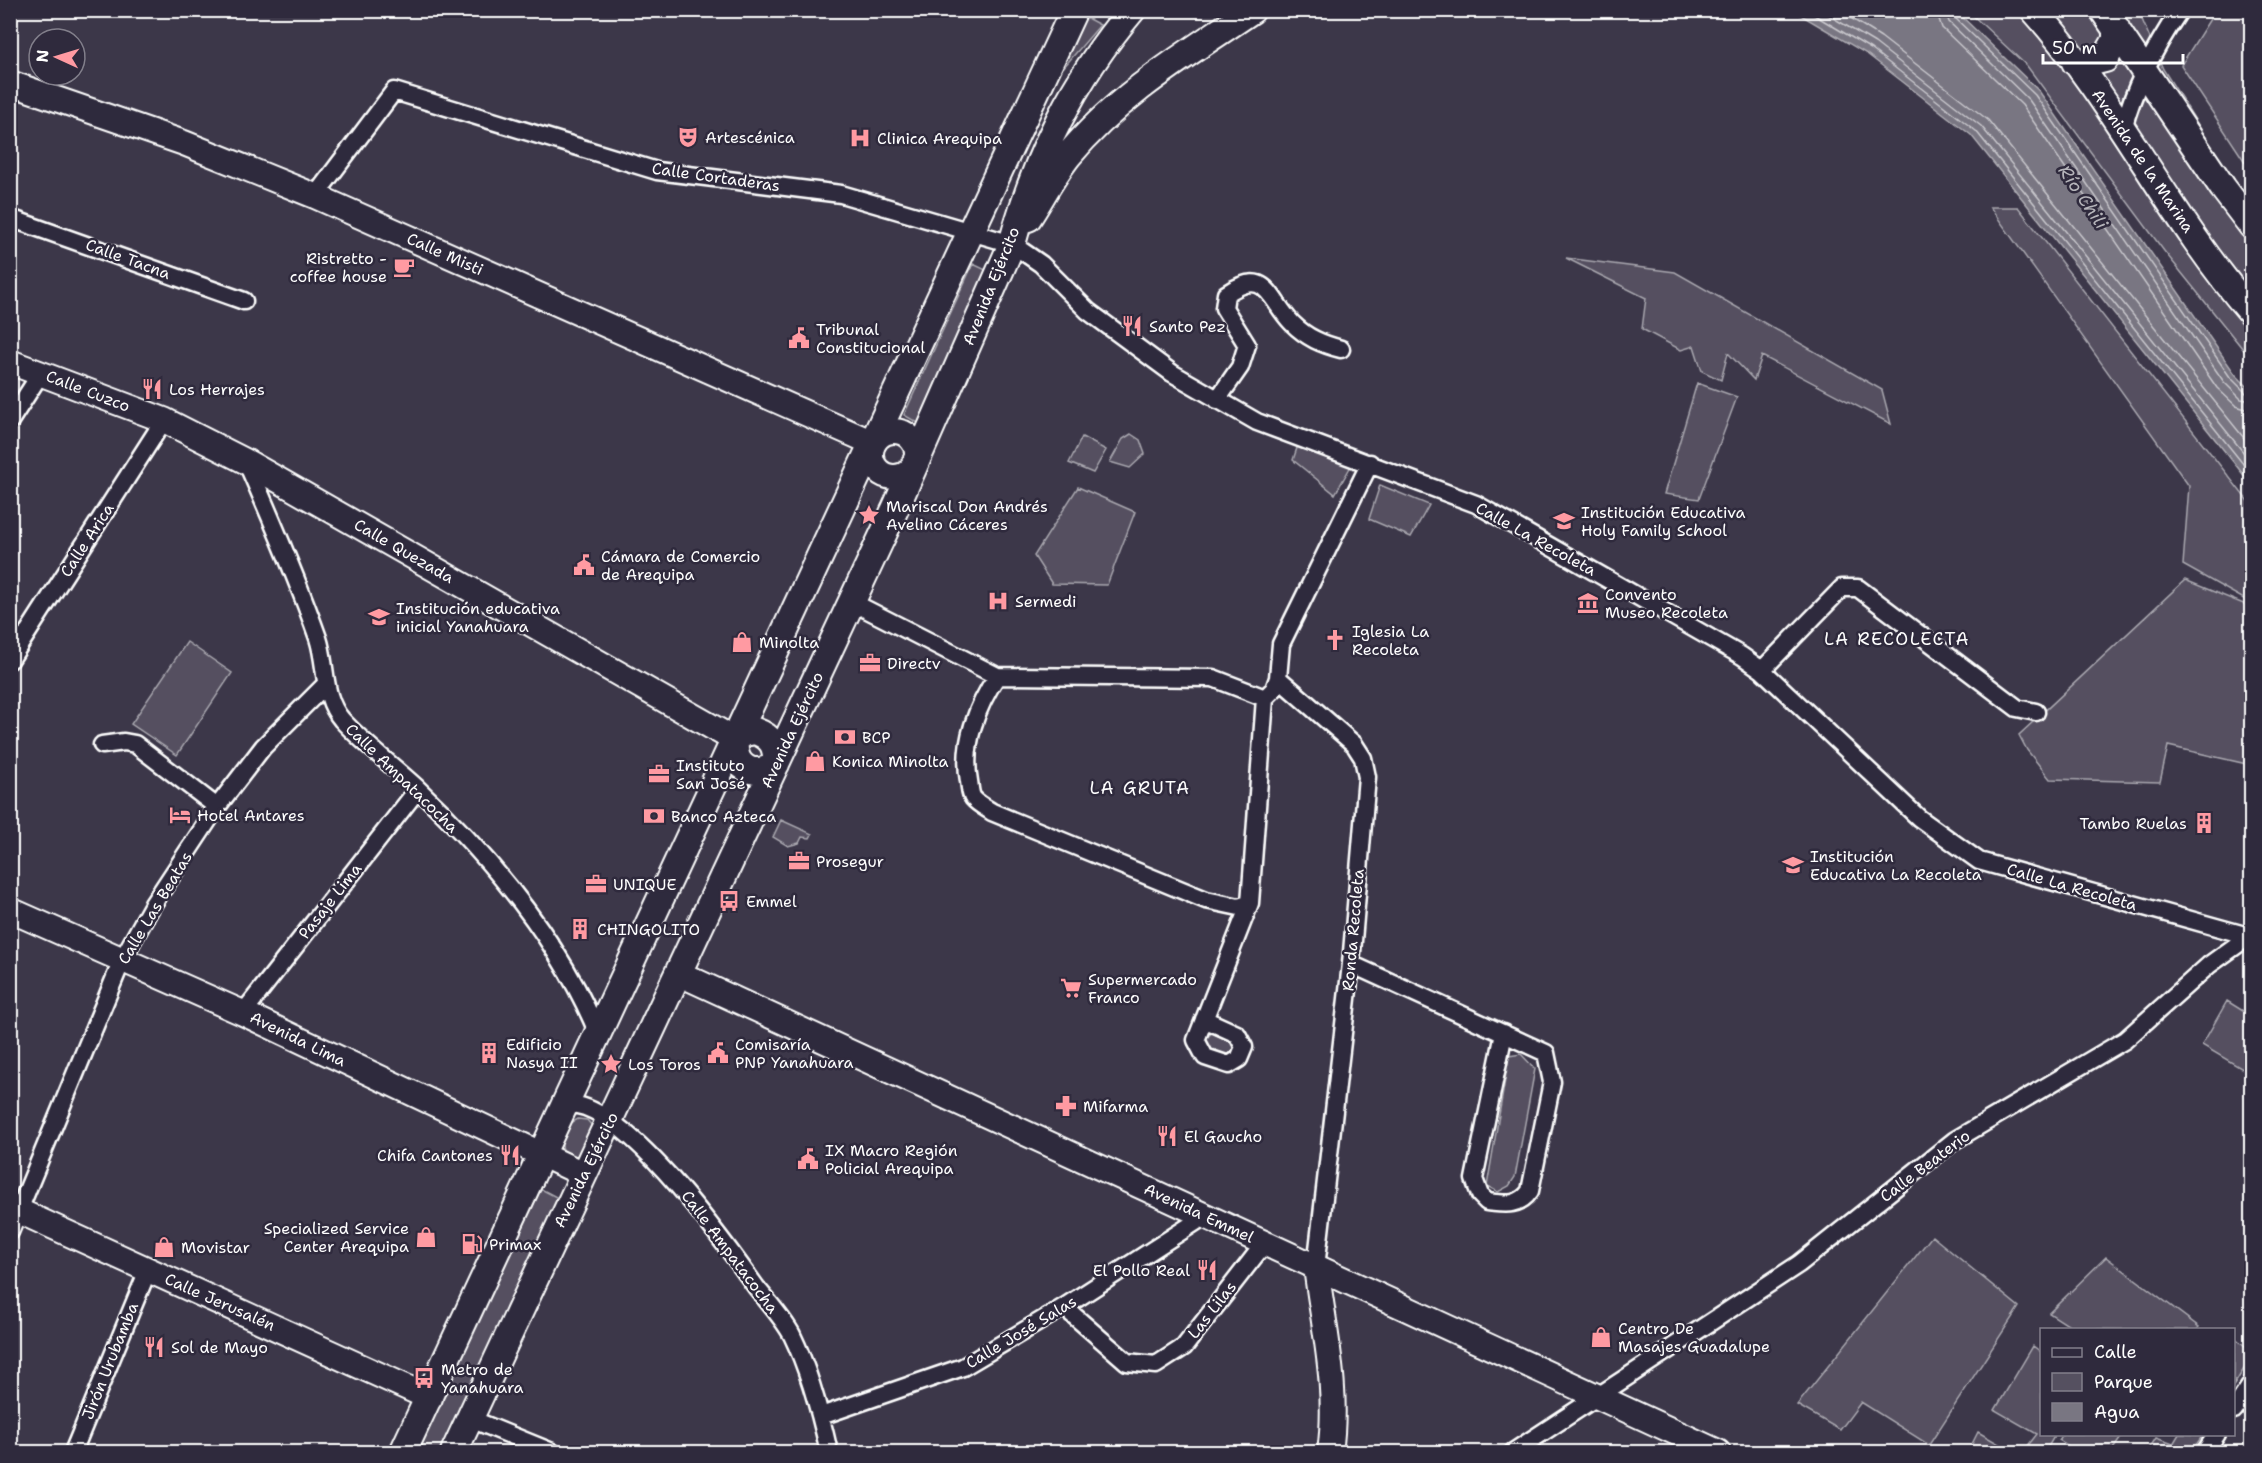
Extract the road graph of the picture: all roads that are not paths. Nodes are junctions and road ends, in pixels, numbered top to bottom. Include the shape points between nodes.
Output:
1 (1074, 10) edge
2 (1132, 10) edge
3 (1252, 10) edge
4 (2034, 10) edge
5 (2180, 10) edge
6 (2110, 19) edge
7 (2075, 62) junction
8 (2145, 70) junction
9 (10, 83) edge
10 (2123, 129) junction
11 (315, 196) junction
12 (10, 218) edge
13 (2252, 226) edge
14 (971, 231) junction
15 (1012, 244) junction
16 (244, 301) dead end
17 (2252, 313) edge
18 (1341, 349) dead end
19 (10, 362) edge
20 (41, 373) junction
21 (1217, 400) junction
22 (164, 420) junction
23 (10, 421) edge
24 (873, 444) junction
25 (245, 461) junction
26 (1370, 463) junction
27 (915, 465) junction
28 (852, 602) junction
29 (10, 660) edge
30 (1762, 670) junction
31 (997, 676) junction
32 (1278, 678) junction
33 (326, 684) junction
34 (1265, 698) junction
35 (2036, 712) dead end
36 (735, 740) junction
37 (102, 745) dead end
38 (776, 764) junction
39 (418, 789) junction
40 (217, 807) junction
41 (1250, 903) junction
42 (10, 910) edge
43 (2250, 937) edge
44 (123, 958) junction
45 (1351, 964) junction
46 (680, 974) junction
47 (243, 1013) junction
48 (1204, 1019) dead end
49 (598, 1034) junction
50 (1504, 1034) junction
51 (566, 1104) junction
52 (610, 1121) junction
53 (540, 1156) junction
54 (584, 1174) junction
55 (1205, 1216) junction
56 (13, 1217) edge
57 (1264, 1244) junction
58 (1316, 1267) junction
59 (148, 1270) junction
60 (1064, 1307) junction
61 (2252, 1383) edge
62 (1597, 1397) junction
63 (429, 1398) junction
64 (2235, 1408) edge
65 (821, 1416) junction
66 (471, 1419) junction
67 (2216, 1436) edge
68 (73, 1452) edge
69 (403, 1452) edge
70 (454, 1452) edge
71 (552, 1452) edge
72 (830, 1452) edge
73 (1330, 1452) edge
74 (1513, 1452) edge
75 (1718, 1452) edge
76 (2205, 1452) edge

1 - 14 main road
2 - 15 main road, Avenida Ejército via 1085,72 1061,112 1028,188
3 - 15 main road via 1138,87 1091,130 1067,157
4 - 7 main road, Avenida de la Marina
5 - 8 street
6 - 7 main road via 2116,40 2105,59
6 - 8 main road
7 - 10 main road, Avenida de la Marina
8 - 10 street
8 - 13 main road
9 - 11 street, Calle Misti via 184,143
10 - 17 main road, Avenida de la Marina via 2180,218
11 - 14 street, Calle Cortaderas via 394,91 657,171 841,194
11 - 24 street, Calle Misti
12 - 16 street, Calle Tacna
14 - 15 street, Calle La Recoleta
14 - 24 main road
15 - 21 street, Calle La Recoleta via 1041,264 1088,311 1172,373
15 - 27 main road, Avenida Ejército
18 - 21 street via 1318,343 1301,332 1265,287 1252,282 1240,284 1226,294 1224,308 1247,345 1240,368
19 - 20 street, Calle Cuzco
20 - 22 street, Calle Cuzco
20 - 23 street
21 - 26 street, Calle La Recoleta via 1257,422
22 - 25 street, Calle Quezada
22 - 29 street, Calle Arica
24 - 27 street via 887,433 904,434 917,453
24 - 27 street via 870,455 883,474 906,474
24 - 36 main road
25 - 33 street, Calle Ampatacocha via 284,545 319,641
25 - 36 street, Calle Quezada
26 - 30 street, Calle La Recoleta via 1476,504
26 - 32 street via 1281,644
27 - 28 main road, Avenida Ejército
28 - 31 street
28 - 38 main road, Avenida Ejército
30 - 35 street via 1842,588 1858,588 2017,708
30 - 43 street, Calle La Recoleta via 1919,818 1979,861
31 - 34 street via 1213,678
31 - 41 street via 983,697 970,733 966,768 971,796 976,801 992,812 1206,900 1239,907
32 - 34 street
32 - 45 street, Ronda Recoleta via 1354,744 1363,758 1367,777
33 - 39 street, Calle Ampatacocha via 342,719
33 - 40 street, Calle Las Beatas via 263,747
34 - 41 street
36 - 38 main road via 754,732 765,735 773,742
36 - 49 main road
37 - 40 street via 135,744
38 - 46 main road, Avenida Ejército
39 - 47 street, Pasaje Lima
39 - 49 street, Calle Ampatacocha via 502,878 552,949 587,1007
40 - 44 street, Calle Las Beatas via 153,904
41 - 48 street
42 - 44 street, Avenida Lima
43 - 62 street, Calle Beaterio via 2209,965 2125,1040 1954,1140 1799,1264
44 - 47 street, Avenida Lima
44 - 56 street, Calle Las Beatas
45 - 50 street
45 - 58 street, Ronda Recoleta
46 - 52 main road, Avenida Ejército
46 - 55 street, Avenida Emmel
47 - 53 street, Avenida Lima
49 - 51 main road
50 - 50 street via 1546,1053 1552,1082 1530,1191 1524,1200 1513,1204 1487,1202 1479,1195 1473,1179
51 - 52 street, Calle Ampatacocha via 591,1108
51 - 53 main road
52 - 54 main road, Avenida Ejército
52 - 65 street, Calle Ampatacocha via 682,1188 791,1334
53 - 54 street, Avenida Lima
53 - 63 main road
54 - 66 main road, Avenida Ejército
55 - 57 street, Avenida Emmel
55 - 60 street, Calle José Salas
56 - 59 street, Calle Jerusalén
57 - 58 street, Avenida Emmel
57 - 60 street, Las Lilas via 1184,1347 1156,1365 1127,1362
58 - 62 street, Avenida Emmel
58 - 73 street, Ronda Recoleta via 1333,1378
59 - 63 street, Calle Jerusalén
59 - 68 street, Jirón Urubamba
60 - 65 street, Calle José Salas via 963,1367
61 - 64 street
62 - 74 street, Calle Beaterio
62 - 75 street, Avenida Emmel
63 - 69 main road
65 - 72 street, Calle Ampatacocha
66 - 70 main road, Avenida Ejército
66 - 71 street
67 - 76 street

